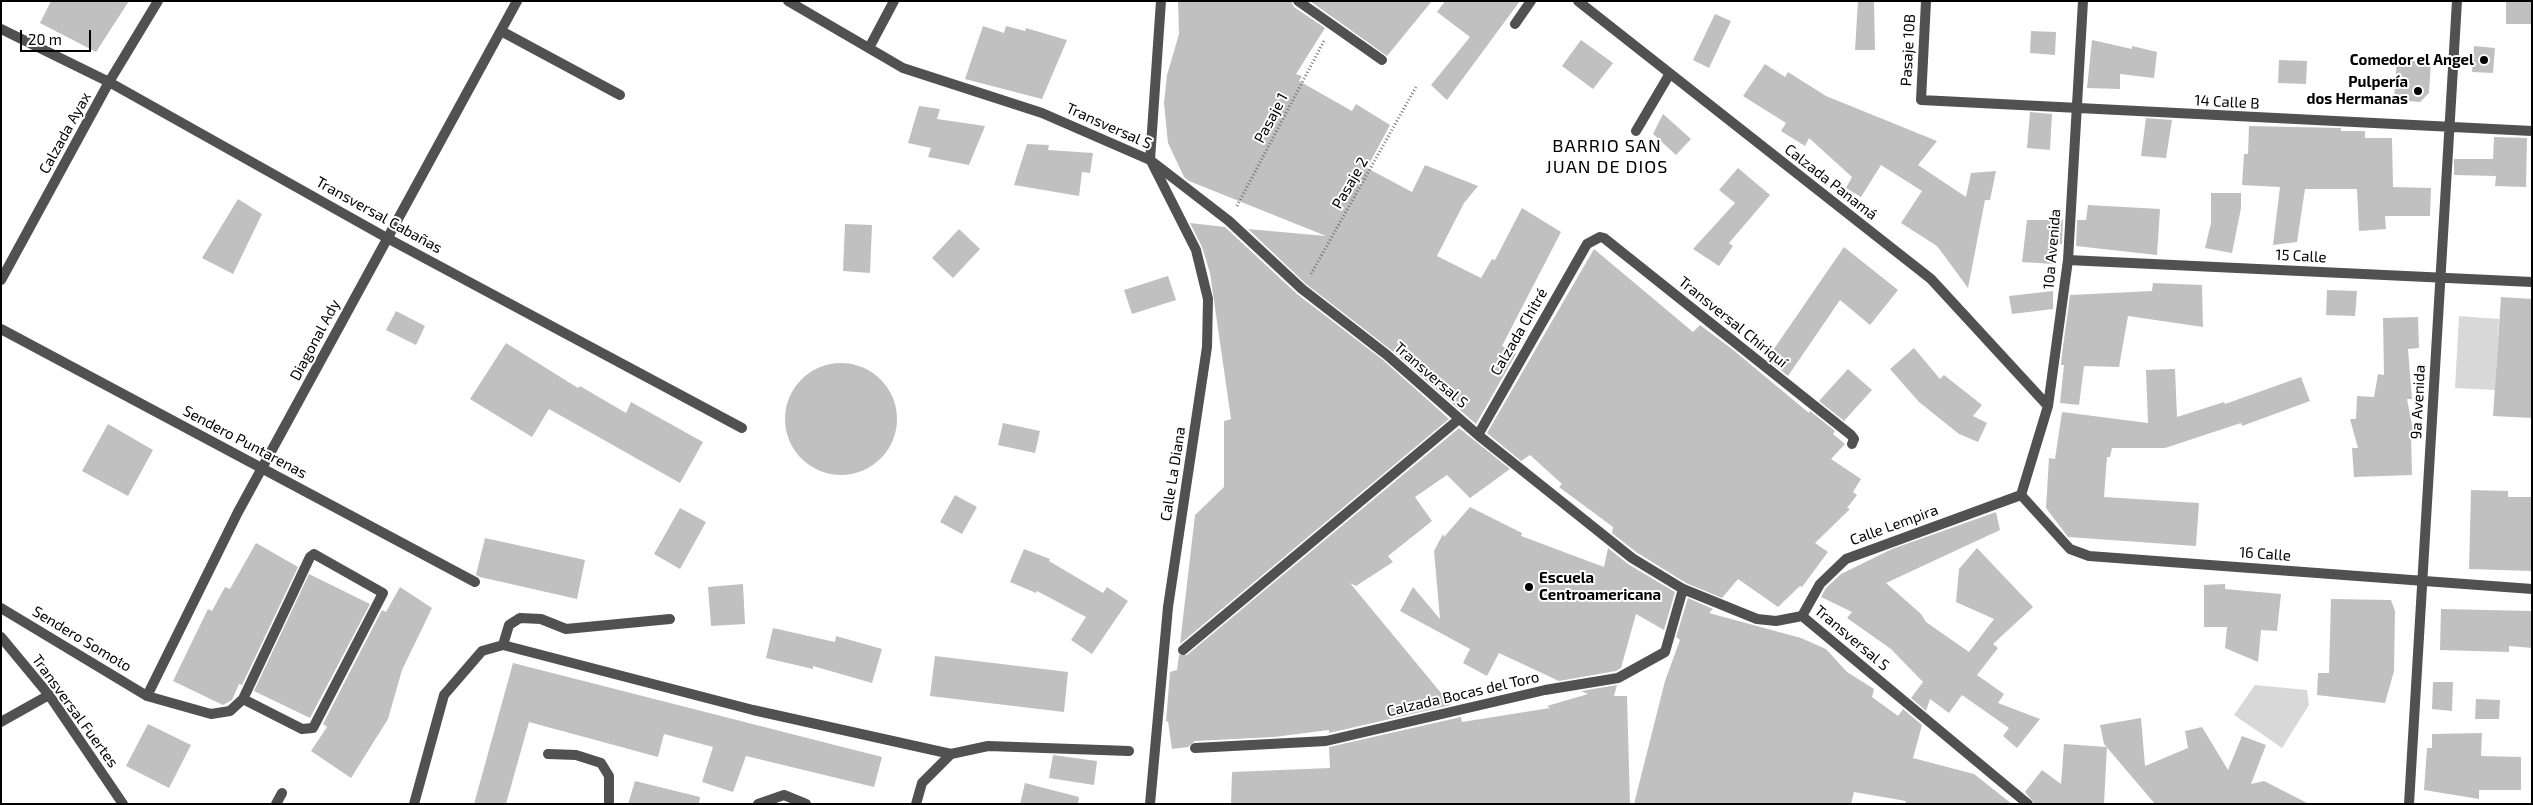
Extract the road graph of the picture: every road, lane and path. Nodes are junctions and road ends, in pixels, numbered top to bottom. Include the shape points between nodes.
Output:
1 (158, 1) edge
2 (517, 1) edge
3 (788, 1) edge
4 (894, 1) edge
5 (1161, 1) edge
6 (1298, 1) edge
7 (1531, 1) edge
8 (1578, 1) edge
9 (1926, 1) edge
10 (2083, 1) edge
11 (2457, 1) edge
12 (1515, 24) dead end
13 (1332, 25) junction
14 (1, 29) edge
15 (501, 31) junction
16 (869, 48) junction
17 (1382, 60) dead end
18 (1669, 75) junction
19 (109, 82) junction
20 (1416, 87) dead end
21 (620, 95) dead end
22 (1921, 100) joint
23 (2077, 110) junction
24 (2450, 128) junction
25 (2532, 131) edge
26 (1636, 132) dead end
27 (1150, 160) junction
28 (1229, 221) junction
29 (387, 238) junction
30 (1586, 244) joint
31 (2068, 260) junction
32 (2440, 278) junction
33 (1, 280) edge
34 (2532, 282) edge
35 (1302, 288) junction
36 (1, 329) edge
37 (2048, 406) junction
38 (1459, 419) junction
39 (742, 428) dead end
40 (1478, 435) junction
41 (1852, 444) dead end
42 (263, 469) junction
43 (2021, 495) junction
44 (2422, 581) junction
45 (475, 582) dead end
46 (1683, 589) junction
47 (2532, 589) edge
48 (1, 608) edge
49 (1802, 616) junction
50 (670, 619) dead end
51 (1, 637) edge
52 (503, 645) junction
53 (1183, 650) dead end
54 (49, 695) junction
55 (147, 696) junction
56 (243, 699) junction
57 (1, 722) edge
58 (1195, 748) dead end
59 (1129, 751) dead end
60 (548, 754) dead end
61 (951, 754) junction
62 (282, 794) dead end
63 (919, 803) edge
64 (123, 804) edge
65 (276, 804) edge
66 (414, 804) edge
67 (609, 804) edge
68 (758, 804) edge
69 (806, 804) edge
70 (1150, 804) edge
71 (2028, 804) edge
72 (2409, 804) edge

1 - 19 street, Calzada Ayax
2 - 15 street, Diagonal Ady
3 - 16 street, Transversal S
4 - 16 street
5 - 27 street
6 - 13 street
7 - 12 street
8 - 18 street, Calzada Panamá
9 - 22 street, Pasaje 10B
10 - 23 street, 10a Avenida
11 - 24 street, 9a Avenida
13 - 17 street
13 - 28 path, Pasaje 1
14 - 19 street, Transversal Cabañas
15 - 21 street
15 - 29 street, Diagonal Ady
16 - 27 street, Transversal S via 903,68 1042,113
18 - 26 street
18 - 37 street, Calzada Panamá via 1931,279
19 - 29 street, Transversal Cabañas
19 - 33 street, Calzada Ayax
20 - 35 path, Pasaje 2
22 - 23 street, 14 Calle B
23 - 24 street, 14 Calle B
23 - 31 street, 10a Avenida
24 - 25 street, 14 Calle B
24 - 32 street, 9a Avenida
27 - 28 street, Transversal S
27 - 70 street, Calle La Diana via 1196,250 1208,299 1207,347 1168,607
28 - 35 street, Transversal S
29 - 39 street, Transversal Cabañas
29 - 42 street, Diagonal Ady
30 - 40 street, Calzada Chitré
30 - 41 street, Transversal Chiriquí via 1595,238 1604,238 1851,435 1854,439
31 - 32 street, 15 Calle
31 - 37 street, 10a Avenida
32 - 34 street, 15 Calle
32 - 44 street, 9a Avenida
35 - 38 street, Transversal S via 1387,355
36 - 42 street, Sendero Puntarenas
37 - 43 street, 10a Avenida
38 - 40 street, Transversal S
38 - 53 street
40 - 46 street, Transversal S via 1632,558
42 - 45 street, Sendero Puntarenas
42 - 55 street, Diagonal Ady via 238,512
43 - 44 street, 16 Calle via 2070,549 2089,556
43 - 49 street, Calle Lempira via 1846,559 1820,584
44 - 47 street, 16 Calle
44 - 72 street, 9a Avenida
46 - 49 street, Transversal S via 1757,619 1776,621
46 - 58 street, Calzada Bocas del Toro via 1665,652 1618,678 1545,690 1326,741
48 - 55 street, Sendero Somoto
49 - 71 street, Transversal S
50 - 52 street via 566,628 541,619 520,618 509,625
51 - 54 street, Transversal Fuertes
52 - 61 street via 753,710
52 - 66 street via 482,651 444,695
54 - 57 street
54 - 64 street, Transversal Fuertes
55 - 56 street, Sendero Somoto via 211,714 230,711
56 - 56 street via 302,729 313,728 383,595 382,591 311,555
59 - 61 street via 988,746
60 - 67 street via 576,755 601,763 609,776
61 - 63 street via 922,783
62 - 65 street
68 - 69 street via 784,795

